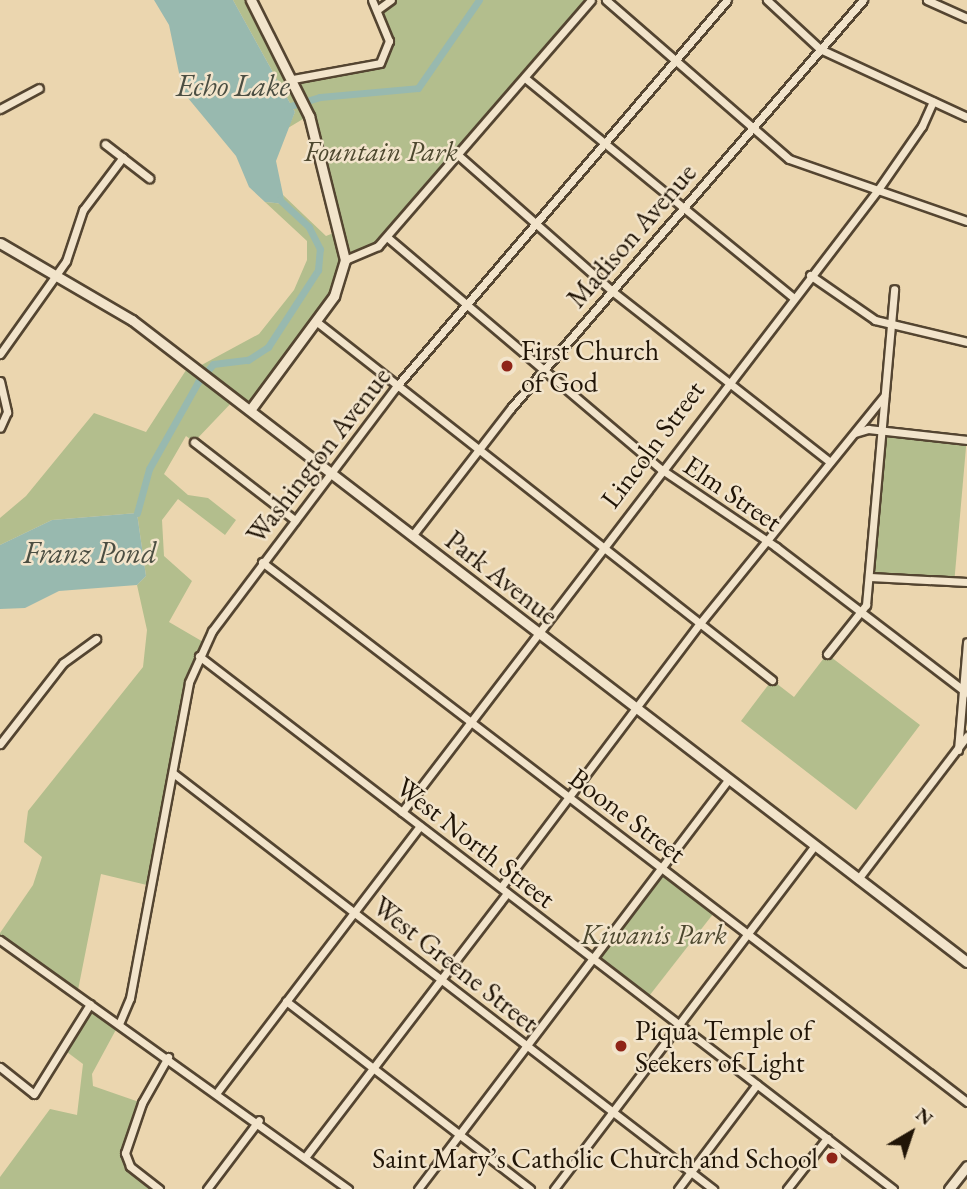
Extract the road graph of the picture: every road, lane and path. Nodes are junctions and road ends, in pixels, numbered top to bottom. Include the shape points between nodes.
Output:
1 (251, 0) edge
2 (372, 0) edge
3 (391, 0) edge
4 (591, 0) edge
5 (606, 0) edge
6 (727, 0) edge
7 (767, 0) edge
8 (863, 0) edge
9 (927, 0) edge
10 (377, 10) junction
11 (967, 18) edge
12 (820, 49) junction
13 (676, 63) junction
14 (525, 78) junction
15 (293, 79) junction
16 (39, 88) dead end
17 (933, 101) junction
18 (0, 109) edge
19 (967, 117) edge
20 (750, 127) junction
21 (606, 143) junction
22 (106, 144) dead end
23 (458, 155) junction
24 (123, 158) junction
25 (149, 178) dead end
26 (877, 191) junction
27 (682, 211) junction
28 (967, 221) edge
29 (535, 225) junction
30 (387, 237) junction
31 (0, 243) edge
32 (345, 260) junction
33 (810, 275) junction
34 (56, 277) junction
35 (894, 289) dead end
36 (612, 291) junction
37 (793, 297) junction
38 (464, 305) junction
39 (317, 322) junction
40 (890, 324) junction
41 (967, 342) edge
42 (0, 354) edge
43 (542, 371) junction
44 (0, 381) edge
45 (726, 381) junction
46 (396, 387) junction
47 (884, 396) junction
48 (250, 410) junction
49 (0, 428) edge
50 (881, 432) junction
51 (855, 433) junction
52 (967, 440) edge
53 (194, 442) dead end
54 (478, 450) junction
55 (830, 462) junction
56 (661, 469) junction
57 (329, 473) junction
58 (295, 520) junction
59 (412, 536) junction
60 (603, 544) junction
61 (766, 544) junction
62 (262, 562) junction
63 (870, 576) junction
64 (967, 582) edge
65 (860, 613) junction
66 (701, 622) junction
67 (537, 633) junction
68 (96, 639) dead end
69 (967, 642) edge
70 (827, 654) dead end
71 (199, 656) junction
72 (772, 680) dead end
73 (965, 692) edge
74 (635, 709) junction
75 (470, 721) junction
76 (967, 736) edge
77 (0, 744) edge
78 (958, 751) junction
79 (967, 752) edge
80 (173, 773) junction
81 (728, 780) junction
82 (570, 797) junction
83 (402, 812) junction
84 (420, 826) junction
85 (814, 846) junction
86 (661, 867) junction
87 (858, 879) junction
88 (504, 890) junction
89 (353, 911) junction
90 (747, 934) junction
91 (0, 940) edge
92 (593, 958) junction
93 (967, 962) edge
94 (442, 979) junction
95 (286, 1001) junction
96 (90, 1004) junction
97 (119, 1024) junction
98 (678, 1024) junction
99 (527, 1045) junction
100 (169, 1057) junction
101 (0, 1067) edge
102 (373, 1068) junction
103 (757, 1084) junction
104 (218, 1091) junction
105 (967, 1102) edge
106 (613, 1111) junction
107 (259, 1121) junction
108 (459, 1135) junction
109 (827, 1138) junction
110 (306, 1156) junction
111 (967, 1166) edge
112 (691, 1172) junction
113 (159, 1189) edge
114 (206, 1189) edge
115 (348, 1189) edge
116 (418, 1189) edge
117 (530, 1189) edge
118 (554, 1189) edge
119 (678, 1189) edge
120 (713, 1189) edge
121 (788, 1189) edge
122 (893, 1189) edge
123 (949, 1189) edge

1 - 15 street
2 - 10 street
3 - 10 street
4 - 14 street
5 - 13 street
6 - 13 street, Washington Avenue
7 - 12 street
8 - 12 street, Madison Avenue
9 - 11 street
10 - 15 street via 390,50 380,63
12 - 17 street
12 - 20 street, Madison Avenue
13 - 20 street
13 - 21 street, Washington Avenue
14 - 21 street
14 - 23 street
15 - 32 street via 309,116
16 - 18 street
17 - 19 street
17 - 26 street, Lincoln Street via 911,143
20 - 26 street via 789,159
20 - 27 street, Madison Avenue
21 - 27 street
21 - 29 street, Washington Avenue
22 - 24 street
23 - 29 street
23 - 30 street
24 - 25 street
24 - 34 street via 82,210
26 - 28 street
26 - 33 street, Lincoln Street
27 - 36 street, Madison Avenue
27 - 37 street
29 - 36 street
29 - 38 street, Washington Avenue
30 - 32 street via 372,251
30 - 38 street, Elm Street
31 - 34 street, Park Avenue
32 - 39 street via 334,296
33 - 37 street, Lincoln Street
33 - 40 street via 861,313
34 - 42 street
34 - 48 street, Park Avenue via 132,320
35 - 40 street
36 - 43 street, Madison Avenue
36 - 45 street
37 - 45 street, Lincoln Street
38 - 43 street, Elm Street
38 - 46 street, Washington Avenue
39 - 46 street
39 - 48 street
40 - 41 street
40 - 47 street
43 - 54 street, Madison Avenue
43 - 56 street, Elm Street
44 - 49 street via 7,412
45 - 55 street
45 - 56 street, Lincoln Street
46 - 54 street
46 - 57 street, Washington Avenue
47 - 50 street
47 - 51 street
48 - 57 street, Park Avenue
50 - 51 street
50 - 52 street
50 - 63 street
51 - 55 street
53 - 58 street
54 - 59 street, Madison Avenue
54 - 60 street
55 - 61 street
56 - 60 street, Lincoln Street
56 - 61 street, Elm Street
57 - 58 street, Washington Avenue
57 - 59 street, Park Avenue
58 - 62 street, Washington Avenue
59 - 67 street, Park Avenue
60 - 66 street
60 - 67 street, Lincoln Street
61 - 65 street, Elm Street
61 - 66 street
62 - 71 street, Washington Avenue
62 - 75 street, Boone Street
63 - 64 street
63 - 65 street
65 - 70 street
65 - 73 street, Elm Street
66 - 72 street
66 - 74 street
67 - 74 street, Park Avenue
67 - 75 street, Lincoln Street
68 - 77 street via 63,663
69 - 73 street
71 - 80 street, Washington Avenue
71 - 83 street, West North Street
73 - 78 street
74 - 81 street, Park Avenue
74 - 82 street
75 - 82 street, Boone Street
75 - 83 street, Lincoln Street
76 - 78 street
78 - 79 street
78 - 87 street
80 - 89 street, West Greene Street
80 - 97 street, Washington Avenue via 130,998
81 - 85 street, Park Avenue
81 - 86 street
82 - 86 street, Boone Street
82 - 88 street
83 - 84 street, West North Street
84 - 88 street, West North Street
84 - 89 street
85 - 87 street, Park Avenue
85 - 90 street
86 - 90 street, Boone Street
86 - 92 street
87 - 93 street, Park Avenue
88 - 92 street, West North Street
88 - 94 street
89 - 94 street, West Greene Street
89 - 95 street
90 - 98 street
90 - 105 street, Boone Street
91 - 96 street
92 - 98 street, West North Street
92 - 99 street
94 - 99 street, West Greene Street
94 - 102 street
95 - 102 street
95 - 104 street
96 - 97 street
96 - 101 street via 34,1094
97 - 100 street
98 - 103 street, West North Street
98 - 106 street
99 - 106 street, West Greene Street
99 - 108 street
100 - 104 street
100 - 113 street via 142,1103 126,1159
102 - 108 street
102 - 110 street
103 - 109 street, West North Street
103 - 112 street
104 - 107 street
106 - 112 street, West Greene Street
106 - 118 street
107 - 110 street
107 - 114 street
108 - 116 street
108 - 117 street
109 - 121 street
109 - 122 street, West North Street
110 - 115 street
111 - 123 street
112 - 119 street
112 - 120 street, West Greene Street

